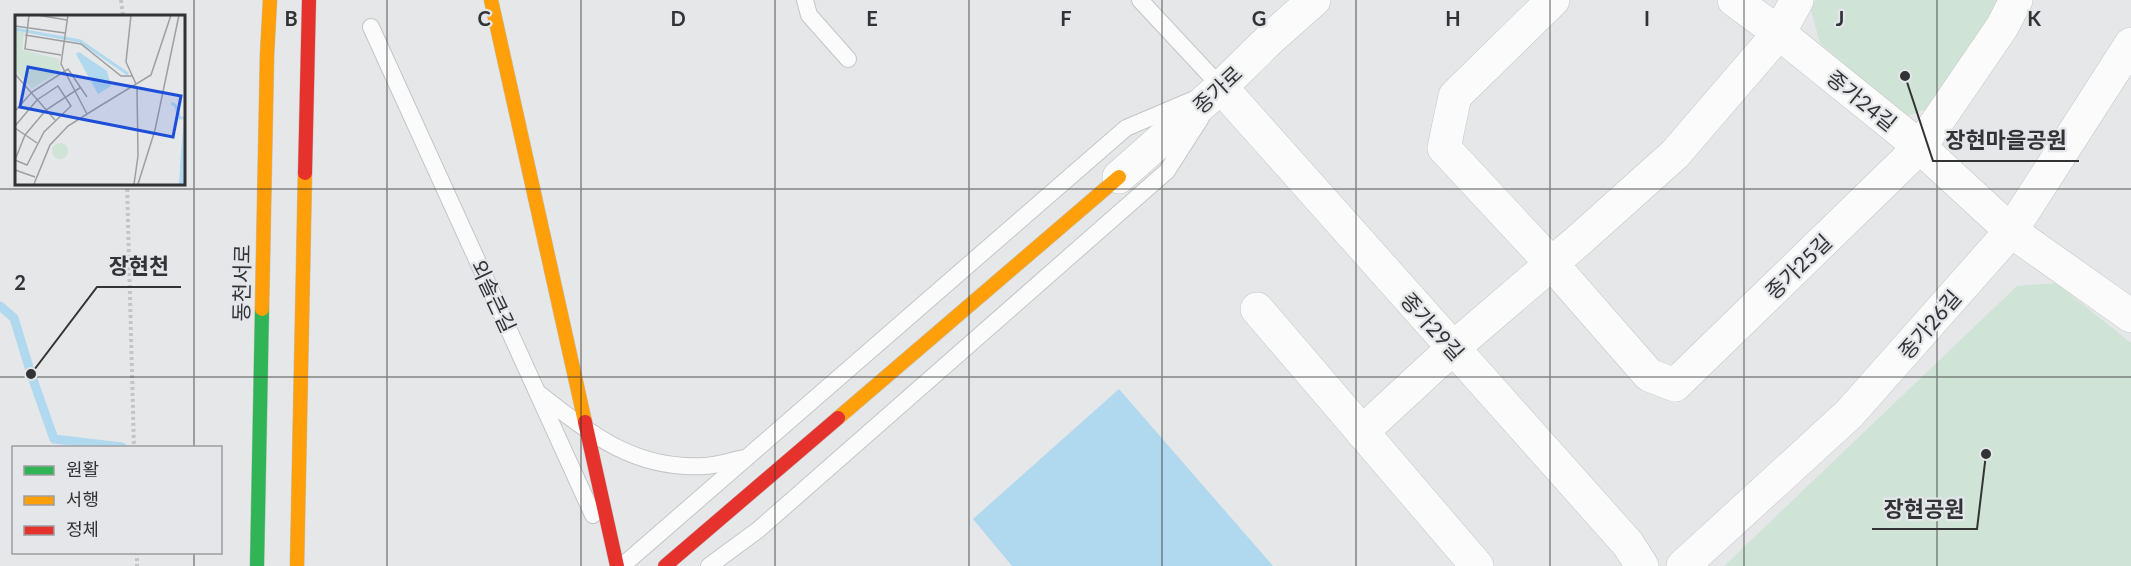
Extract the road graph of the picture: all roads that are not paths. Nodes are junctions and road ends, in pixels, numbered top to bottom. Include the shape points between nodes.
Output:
1 (270, 0) edge
2 (309, 0) edge
3 (491, 0) edge
4 (805, 0) edge
5 (1140, 0) edge
6 (1314, 0) edge
7 (1553, 0) edge
8 (1734, 0) edge
9 (1797, 0) edge
10 (2016, 0) edge
11 (371, 27) dead end
12 (1779, 33) junction
13 (2131, 44) edge
14 (848, 59) dead end
15 (1221, 87) junction
16 (1920, 147) junction
17 (1119, 177) joint
18 (2011, 231) junction
19 (1552, 264) junction
20 (1257, 309) dead end
21 (2131, 316) edge
22 (1453, 348) junction
23 (537, 393) junction
24 (587, 432) junction
25 (1362, 432) junction
26 (747, 458) junction
27 (257, 566) edge
28 (297, 566) edge
29 (617, 566) edge
30 (622, 566) edge
31 (664, 566) edge
32 (708, 566) edge
33 (1477, 566) edge
34 (1642, 566) edge
35 (1683, 566) edge

1 - 27 main road, 동천서로
2 - 28 main road
3 - 24 main road
4 - 14 lane via 809,15
5 - 15 lane
6 - 15 street, 종가로
7 - 19 street via 1455,96 1444,148
8 - 12 street, 종가24길
9 - 12 street
10 - 16 street, 종가25길 via 2002,27
11 - 23 lane, 외솔큰길
12 - 16 street, 종가24길
12 - 19 street via 1675,154
13 - 18 street, 종가26길
15 - 17 street, 종가로
15 - 22 street, 종가29길
15 - 26 lane via 1126,128
15 - 32 lane via 1167,171 758,530
16 - 18 street, 종가24길
16 - 19 street, 종가25길 via 1675,385 1649,375
17 - 31 main road
18 - 21 street, 종가24길
18 - 35 street, 종가26길 via 1849,414
19 - 22 street
20 - 25 street
22 - 25 street
22 - 34 street, 종가29길 via 1628,544
23 - 24 lane
23 - 29 lane, 외솔큰길
24 - 26 lane via 630,455 672,466 707,466
24 - 29 main road
25 - 33 street
26 - 30 lane

